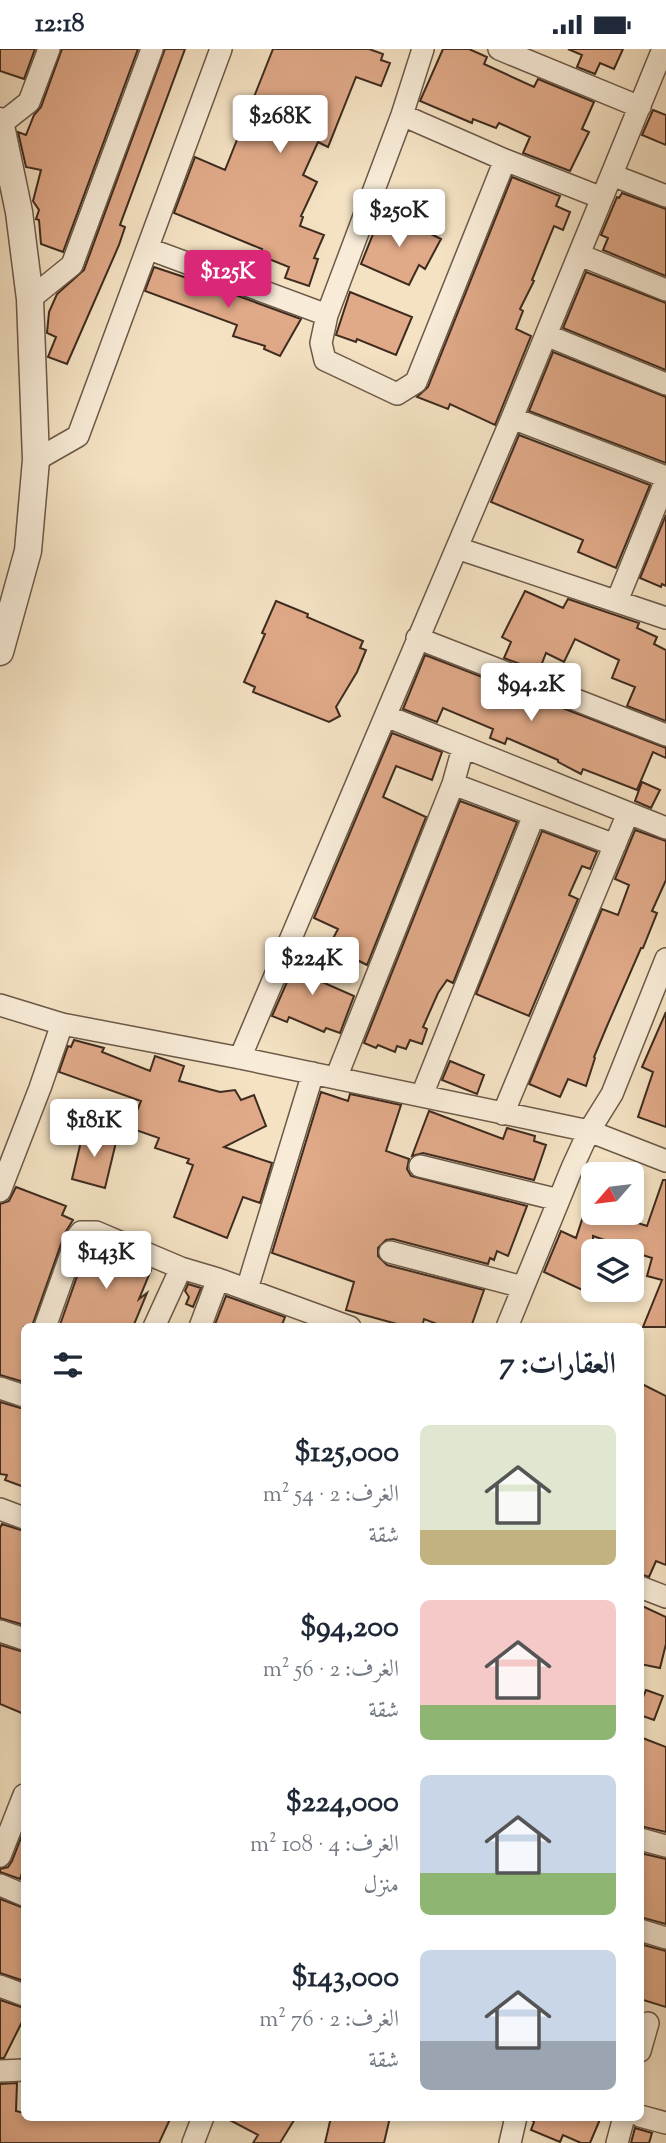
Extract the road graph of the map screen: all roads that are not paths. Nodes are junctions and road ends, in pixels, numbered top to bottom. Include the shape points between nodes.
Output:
1 (49, 49) edge
2 (152, 49) edge
3 (221, 49) edge
4 (423, 49) edge
5 (499, 49) edge
6 (663, 49) edge
7 (640, 107) junction
8 (402, 115) junction
9 (0, 123) edge
10 (505, 160) junction
11 (612, 175) junction
12 (666, 196) edge
13 (602, 198) junction
14 (149, 249) junction
15 (580, 255) junction
16 (666, 290) edge
17 (30, 299) junction
18 (327, 315) junction
19 (546, 335) junction
20 (666, 384) edge
21 (512, 418) junction
22 (36, 460) junction
23 (666, 478) edge
24 (457, 548) junction
25 (617, 601) junction
26 (666, 618) edge
27 (417, 638) junction
28 (0, 652) edge
29 (386, 716) junction
30 (666, 735) edge
31 (463, 748) junction
32 (453, 784) junction
33 (628, 813) junction
34 (534, 815) junction
35 (666, 828) edge
36 (615, 845) junction
37 (666, 960) edge
38 (0, 1005) edge
39 (62, 1024) junction
40 (240, 1058) junction
41 (313, 1073) junction
42 (336, 1078) junction
43 (422, 1095) junction
44 (503, 1114) junction
45 (589, 1131) junction
46 (666, 1161) edge
47 (421, 1166) dead end
48 (0, 1191) edge
49 (559, 1200) junction
50 (390, 1252) dead end
51 (181, 1268) junction
52 (218, 1279) junction
53 (523, 1287) junction
54 (247, 1289) junction
55 (305, 1319) edge
56 (46, 1323) edge
57 (156, 1323) edge
58 (202, 1323) edge
59 (328, 1323) edge
60 (509, 1323) edge
61 (0, 1509) edge
62 (21, 1517) edge
63 (644, 1589) edge
64 (666, 1597) edge
65 (0, 1631) edge
66 (21, 1638) edge
67 (21, 1803) edge
68 (644, 1840) edge
69 (666, 1846) edge
70 (0, 1856) edge
71 (0, 1885) edge
72 (21, 1894) edge
73 (644, 1931) edge
74 (666, 1938) edge
75 (0, 1986) edge
76 (21, 1994) edge
77 (651, 2024) edge
78 (644, 2042) edge
79 (644, 2117) edge
80 (200, 2121) edge
81 (515, 2121) edge
82 (623, 2121) edge
83 (666, 2123) edge
84 (192, 2143) edge
85 (510, 2143) edge
86 (617, 2143) edge

1 - 9 street via 29,102
2 - 17 street via 72,264
3 - 14 street
4 - 8 street
5 - 7 street
6 - 7 street
7 - 11 street
8 - 10 street
8 - 18 street
9 - 17 street via 19,212
10 - 13 street
10 - 18 street via 416,382 397,394 325,360 321,343
11 - 12 street
11 - 13 street
13 - 15 street
14 - 18 street
14 - 22 street via 78,436
15 - 16 street
15 - 19 street
17 - 22 street
19 - 20 street
19 - 21 street
21 - 23 street
21 - 24 street
22 - 28 street via 28,551
23 - 25 street
24 - 25 street
24 - 27 street
25 - 26 street
27 - 29 street
27 - 30 street
29 - 31 street
29 - 40 street
31 - 32 street
31 - 33 street
32 - 34 street
32 - 42 street
33 - 35 street
33 - 36 street
34 - 36 street
34 - 43 street
36 - 44 street
37 - 45 street via 612,1094
38 - 39 street
39 - 40 street
39 - 48 street
40 - 41 street
41 - 42 street
41 - 54 street
42 - 43 street
43 - 44 street
44 - 45 street
45 - 46 street
45 - 49 street
47 - 49 street
49 - 53 street
50 - 53 street
51 - 52 street
51 - 56 street via 96,1232 81,1232
51 - 57 street
52 - 54 street
52 - 58 street
53 - 60 street
54 - 55 street
55 - 59 street
61 - 62 street
63 - 64 street
65 - 66 street
67 - 70 street
68 - 69 street
71 - 72 street
73 - 74 street
75 - 76 street
77 - 78 street
79 - 83 street
80 - 84 street
81 - 85 street
82 - 86 street

